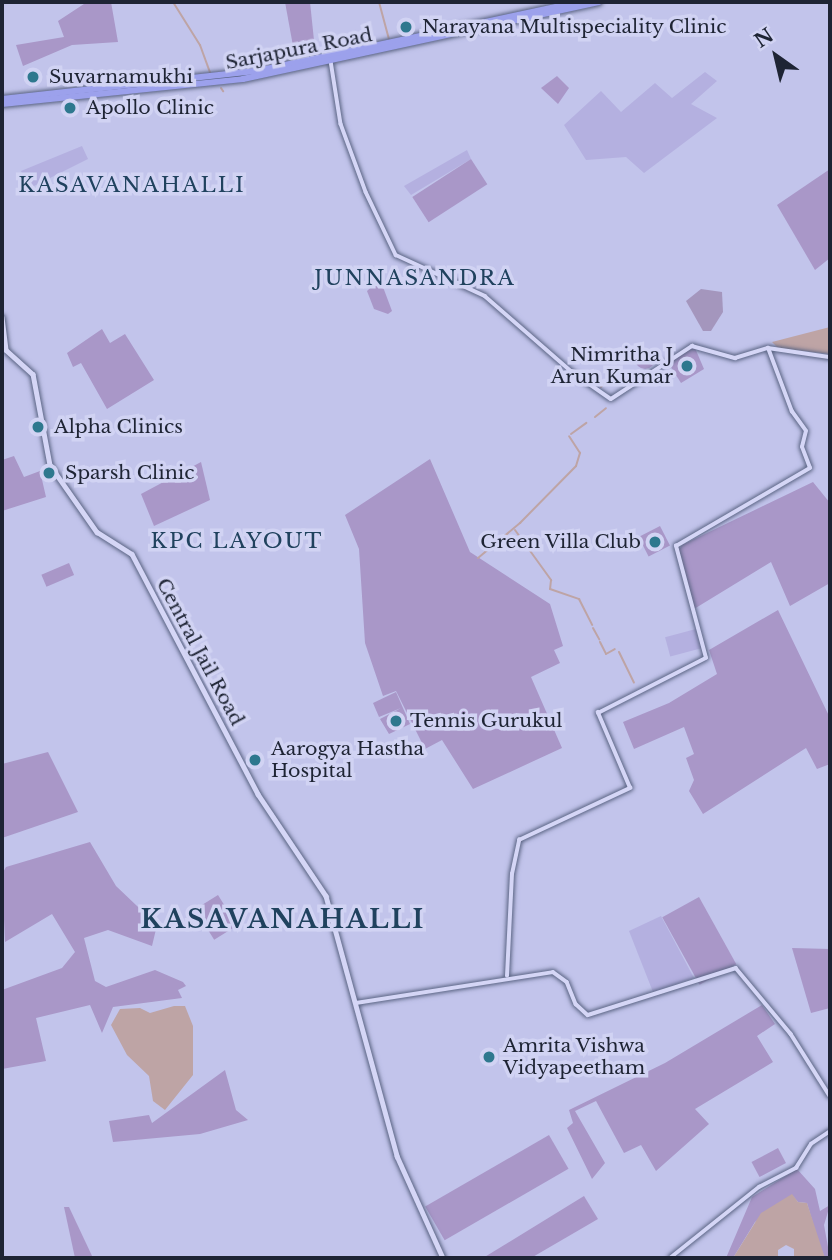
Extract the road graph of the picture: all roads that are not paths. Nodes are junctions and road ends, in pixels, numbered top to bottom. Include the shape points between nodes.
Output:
1 (578, 2) edge
2 (599, 2) edge
3 (331, 61) junction
4 (286, 68) junction
5 (82, 93) junction
6 (2, 99) edge
7 (2, 104) edge
8 (2, 317) edge
9 (768, 348) junction
10 (830, 356) edge
11 (508, 976) junction
12 (356, 1003) junction
13 (830, 1096) edge
14 (830, 1130) edge
15 (443, 1258) edge
16 (670, 1258) edge

1 - 4 main road, Sarjapura Road
2 - 3 main road, Sarjapura Road
3 - 4 main road, Sarjapura Road
3 - 9 street via 341,124 396,255 485,296 548,353 607,396 619,397 692,346 735,358
4 - 5 main road, Sarjapura Road
4 - 5 main road, Sarjapura Road via 244,81
5 - 6 main road, Sarjapura Road
5 - 7 main road, Sarjapura Road
8 - 12 main road, Central Jail Road via 6,350 33,374 50,465 97,533 132,554 151,587 258,794 326,896
9 - 10 street
9 - 11 street via 792,412 806,431 802,447 810,468 676,546 706,658 598,713 630,788 519,840 512,874
11 - 12 street
11 - 13 street via 560,975 576,1004 588,1015 736,968 758,991
12 - 15 main road, Central Jail Road via 397,1156
14 - 16 street via 811,1144 796,1168 759,1187

